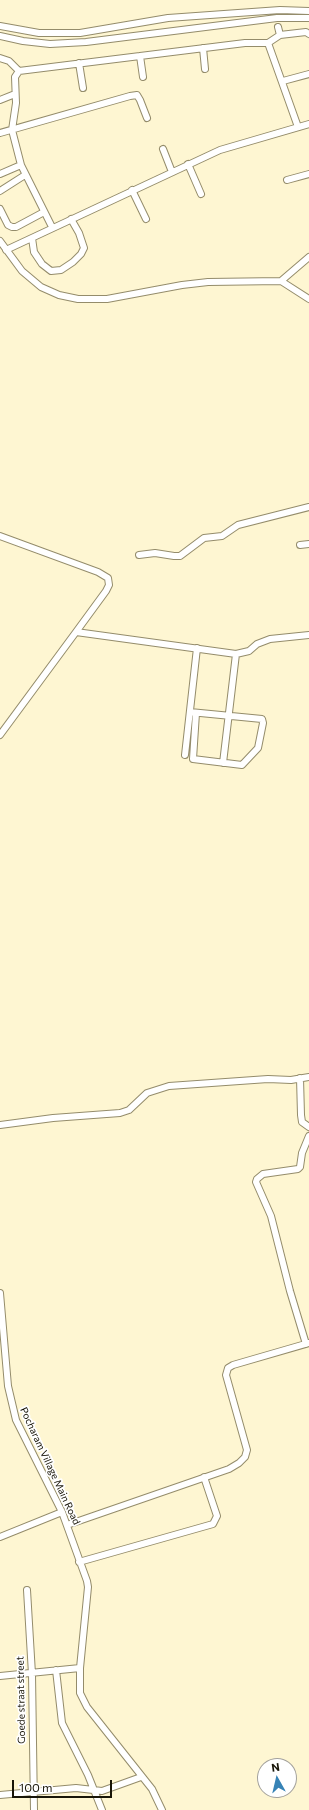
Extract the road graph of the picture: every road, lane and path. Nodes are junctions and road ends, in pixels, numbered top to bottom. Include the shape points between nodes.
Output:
1 (282, 10) junction
2 (309, 11) edge
3 (282, 18) junction
4 (309, 18) edge
5 (0, 26) edge
6 (278, 27) dead end
7 (309, 34) edge
8 (280, 35) junction
9 (0, 36) edge
10 (268, 43) junction
11 (203, 48) junction
12 (140, 56) junction
13 (0, 58) edge
14 (79, 63) junction
15 (205, 69) dead end
16 (19, 71) junction
17 (309, 74) edge
18 (143, 77) dead end
19 (283, 82) junction
20 (83, 88) dead end
21 (15, 94) junction
22 (0, 100) edge
23 (147, 118) dead end
24 (309, 124) edge
25 (298, 128) junction
26 (12, 130) junction
27 (0, 133) edge
28 (163, 149) dead end
29 (188, 164) junction
30 (21, 165) junction
31 (172, 172) junction
32 (0, 174) edge
33 (309, 174) edge
34 (25, 175) junction
35 (287, 180) dead end
36 (132, 190) junction
37 (0, 191) edge
38 (200, 194) dead end
39 (0, 209) edge
40 (44, 212) junction
41 (71, 219) junction
42 (146, 219) dead end
43 (52, 227) junction
44 (32, 238) junction
45 (0, 241) edge
46 (6, 250) junction
47 (309, 257) edge
48 (281, 282) junction
49 (309, 299) edge
50 (309, 507) edge
51 (0, 536) edge
52 (309, 544) edge
53 (300, 545) dead end
54 (139, 555) dead end
55 (76, 632) junction
56 (309, 635) edge
57 (197, 648) junction
58 (236, 654) junction
59 (193, 712) junction
60 (229, 715) junction
61 (0, 735) edge
62 (185, 755) dead end
63 (223, 763) junction
64 (309, 1077) edge
65 (300, 1078) junction
66 (0, 1125) edge
67 (309, 1127) edge
68 (309, 1136) edge
69 (0, 1293) edge
70 (308, 1344) edge
71 (204, 1477) junction
72 (62, 1512) junction
73 (67, 1525) junction
74 (0, 1537) edge
75 (79, 1562) junction
76 (27, 1590) dead end
77 (80, 1668) junction
78 (56, 1670) junction
79 (32, 1674) junction
80 (0, 1676) edge
81 (141, 1777) junction
82 (94, 1790) junction
83 (34, 1791) junction
84 (0, 1795) edge
85 (34, 1810) edge
86 (102, 1810) edge
87 (162, 1810) edge

1 - 2 street
1 - 3 street
1 - 5 street via 168,18 80,33 39,33
3 - 4 street
3 - 9 street via 86,42 50,44
6 - 8 street
7 - 8 street via 306,32
8 - 10 street
10 - 11 street
10 - 19 street
11 - 12 street
11 - 15 street
12 - 14 street
12 - 18 street
13 - 16 street via 9,61
14 - 16 street
14 - 20 street
16 - 21 street via 15,77
17 - 19 street
19 - 25 street
21 - 22 street
21 - 26 street
23 - 26 street via 143,104 136,95
24 - 25 street
25 - 29 street via 220,150
26 - 27 street
26 - 30 street
28 - 31 street
29 - 31 street
29 - 38 street
30 - 32 street
30 - 34 street
31 - 36 street
33 - 35 street
34 - 37 street
34 - 40 street
36 - 41 street
36 - 42 street
39 - 40 street via 8,225 12,227
40 - 43 street
41 - 43 street
41 - 44 street via 84,248 74,262 61,270 52,271 42,264 34,252
43 - 44 street
44 - 46 street
45 - 46 street
46 - 48 street via 22,271 41,287 59,295 78,299 107,299 208,282
47 - 48 street
48 - 49 street
50 - 54 street via 238,525 222,536 204,538 180,556 155,553
51 - 55 street via 108,578 109,585 106,591
52 - 53 street
55 - 57 street
55 - 61 street
56 - 58 street via 270,639 257,644 249,651
57 - 58 street
57 - 59 street
58 - 60 street
59 - 60 street
59 - 62 street
59 - 63 street via 192,758
60 - 63 street
60 - 63 street via 262,719 263,723 258,748 245,764
64 - 65 street
65 - 66 street via 169,1086 147,1093 129,1110 120,1113
65 - 67 street via 302,1122
68 - 70 street via 298,1169 262,1174 256,1182 271,1216 290,1291
69 - 72 street, Pocharam Village Main Road via 12,1408 23,1436
70 - 71 street via 228,1368 226,1375 247,1450 239,1463
71 - 73 street
71 - 75 street via 217,1516 213,1524
72 - 73 street, Pocharam Village Main Road
72 - 74 street
73 - 75 street, Pocharam Village Main Road
75 - 77 street, Pocharam Village Main Road via 88,1587
76 - 79 street, Goede straat street
77 - 78 street
77 - 81 street, Pocharam Village Main Road via 80,1693 87,1707
78 - 79 street
78 - 82 street via 62,1722
79 - 80 street
79 - 83 street, Goede straat street
81 - 82 street via 107,1790
81 - 87 street, Pocharam Village Main Road via 152,1789
82 - 83 street via 76,1788
82 - 86 street
83 - 84 street
83 - 85 street, Goede straat street

